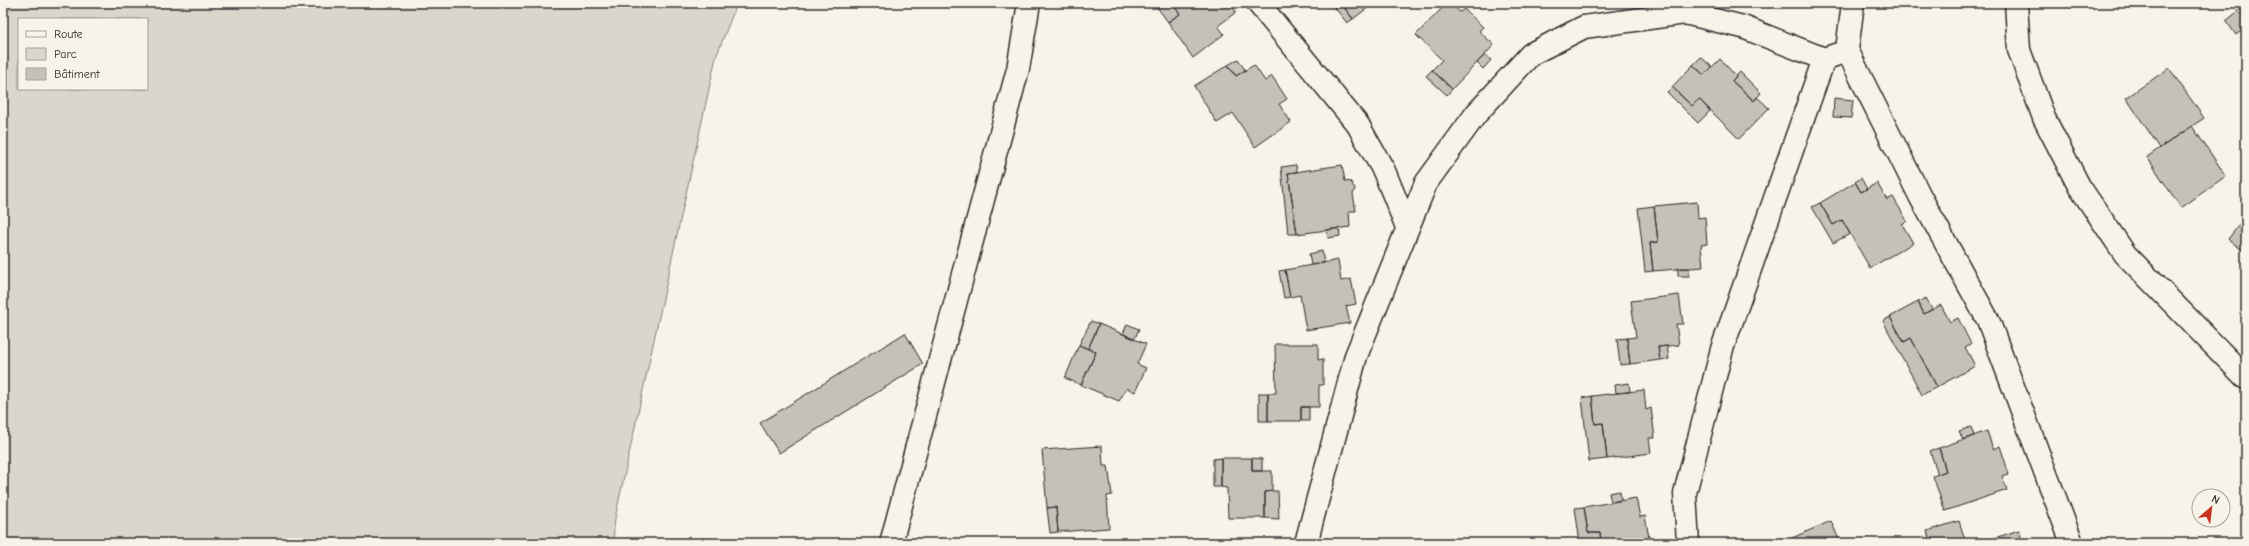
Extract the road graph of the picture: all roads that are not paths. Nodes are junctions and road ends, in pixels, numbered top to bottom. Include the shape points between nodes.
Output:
1 (1029, 3) edge
2 (1258, 3) edge
3 (1853, 3) edge
4 (2016, 3) edge
5 (1847, 50) junction
6 (1824, 59) junction
7 (1407, 227) junction
8 (2246, 378) edge
9 (890, 543) edge
10 (1306, 543) edge
11 (1688, 543) edge
12 (2072, 543) edge

1 - 9 street via 1018,69
2 - 7 street via 1358,125 1384,171
3 - 5 street
4 - 8 street via 2019,50 2044,118 2079,186 2125,254
5 - 6 street
5 - 12 street via 1921,198 1988,320
6 - 7 street via 1743,27 1685,13 1584,26 1531,54 1476,114 1426,183
6 - 11 street via 1722,349 1685,493
7 - 10 street via 1356,356

